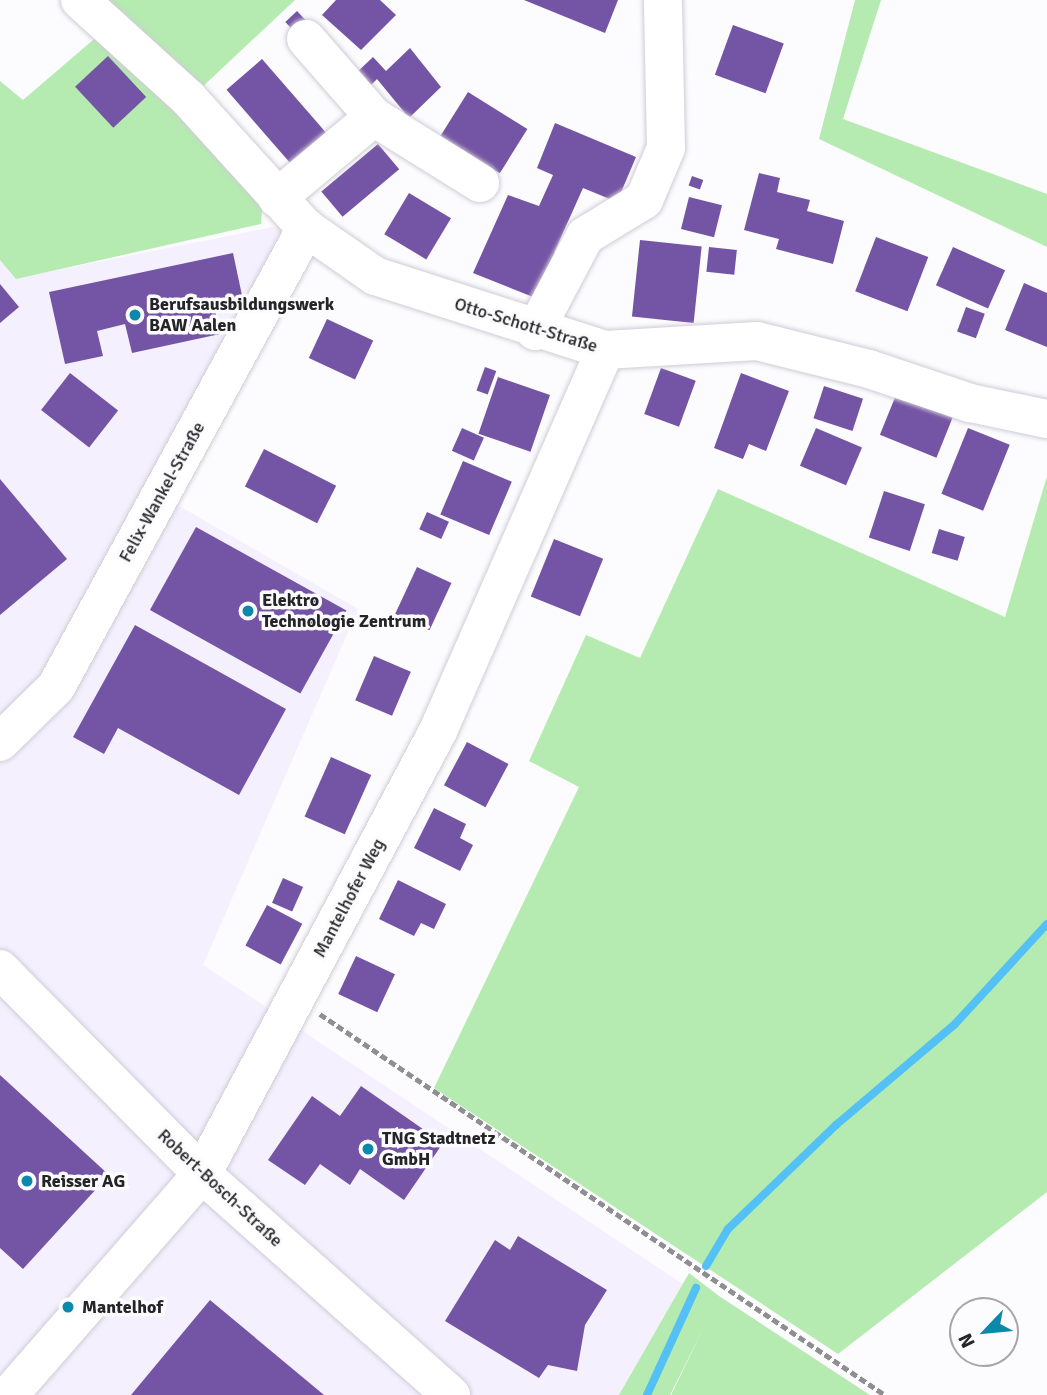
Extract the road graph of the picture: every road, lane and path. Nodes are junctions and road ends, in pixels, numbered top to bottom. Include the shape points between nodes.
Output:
1 (80, 0) edge
2 (663, 0) edge
3 (306, 39) dead end
4 (374, 117) junction
5 (480, 183) dead end
6 (277, 198) junction
7 (306, 228) junction
8 (535, 331) junction
9 (605, 350) junction
10 (1047, 419) edge
11 (0, 742) edge
12 (0, 969) edge
13 (296, 997) junction
14 (202, 1174) junction
15 (9, 1395) edge
16 (451, 1395) edge
17 (885, 1395) edge

1 - 6 street, Otto-Schott-Straße via 188,98
2 - 8 street via 666,148 644,200 585,236
3 - 4 street
4 - 5 street
4 - 6 street
6 - 7 street, Otto-Schott-Straße
7 - 8 street, Otto-Schott-Straße via 375,276
7 - 11 street, Felix-Wankel-Straße via 55,687
8 - 9 street, Otto-Schott-Straße
9 - 10 street, Otto-Schott-Straße via 757,341 869,369 970,403
9 - 13 street, Mantelhofer Weg via 438,731
12 - 14 street, Robert-Bosch-Straße
13 - 14 street, Mantelhofer Weg
13 - 17 path
14 - 15 street, Mantelhofer Weg
14 - 16 street, Robert-Bosch-Straße

